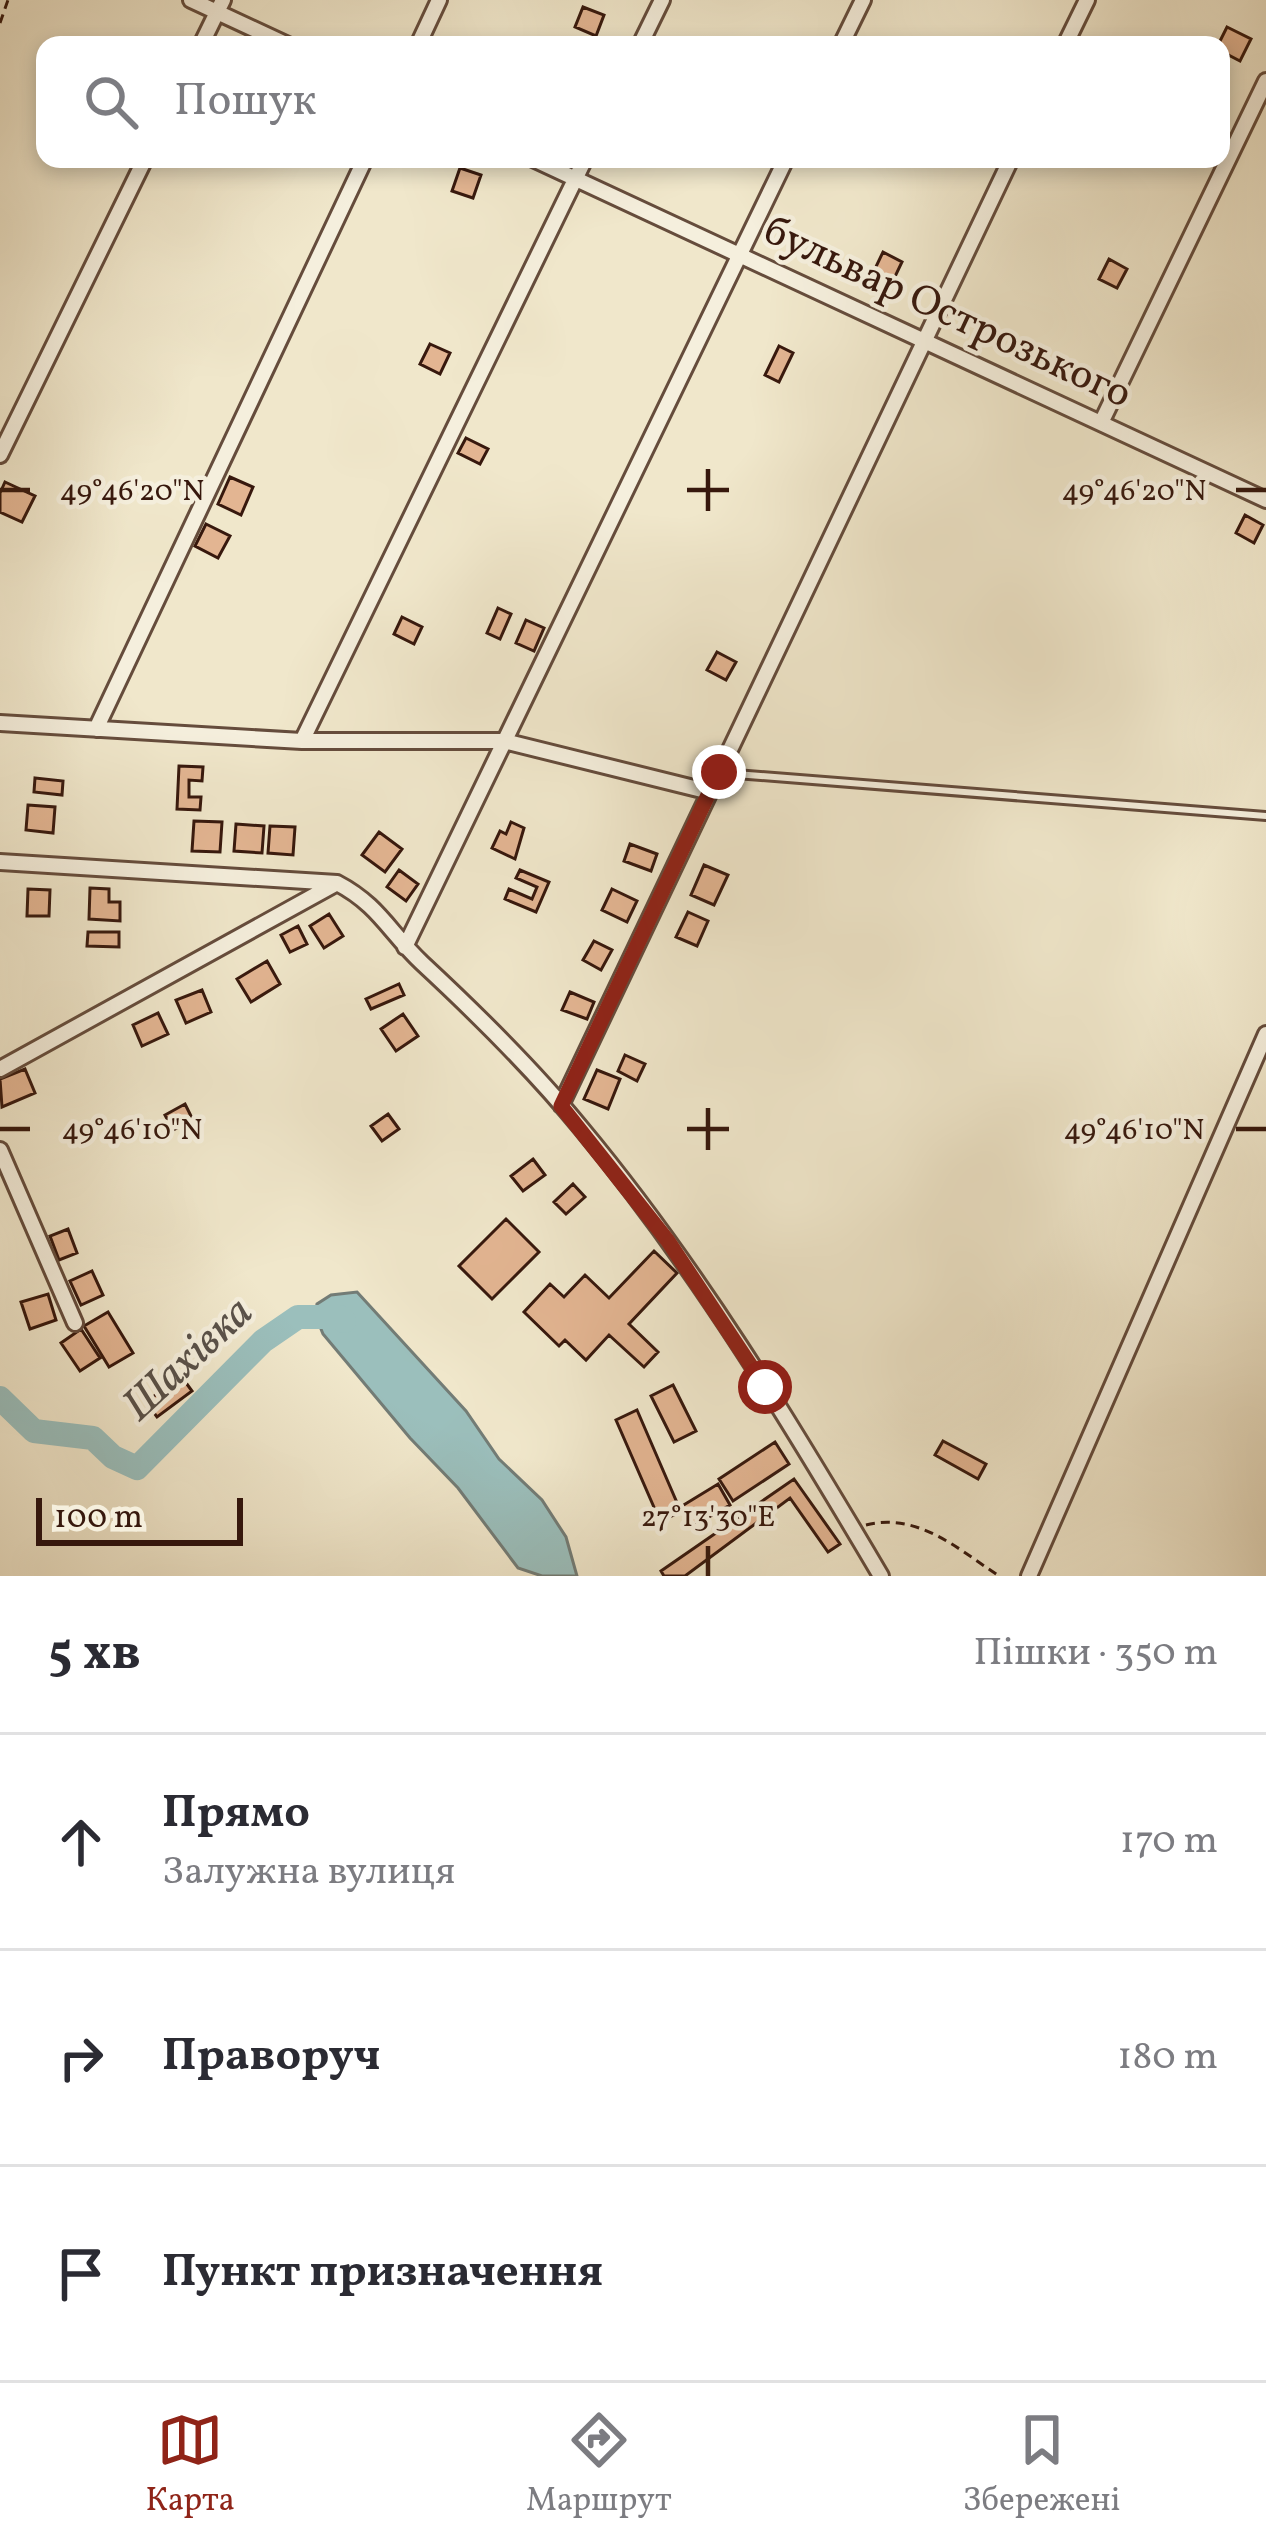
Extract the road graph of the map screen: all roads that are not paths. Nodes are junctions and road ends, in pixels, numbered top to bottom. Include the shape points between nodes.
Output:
1 (191, 0) edge
2 (439, 0) edge
3 (662, 0) edge
4 (862, 0) edge
5 (1087, 0) edge
6 (220, 6) edge
7 (206, 36) edge
8 (272, 36) edge
9 (422, 36) edge
10 (644, 36) edge
11 (845, 36) edge
12 (1069, 36) edge
13 (1266, 81) edge
14 (1230, 156) edge
15 (142, 168) edge
16 (361, 168) edge
17 (553, 168) edge
18 (580, 168) edge
19 (782, 168) edge
20 (1007, 168) edge
21 (1224, 168) edge
22 (575, 178) junction
23 (740, 253) junction
24 (924, 341) junction
25 (1101, 423) junction
26 (0, 455) edge
27 (1266, 500) edge
28 (0, 723) edge
29 (96, 728) junction
30 (302, 741) junction
31 (504, 741) junction
32 (719, 772) junction
33 (710, 792) junction
34 (1266, 816) edge
35 (0, 862) edge
36 (337, 883) junction
37 (405, 946) junction
38 (1266, 1034) edge
39 (0, 1069) edge
40 (561, 1106) junction
41 (0, 1150) edge
42 (75, 1323) dead end
43 (881, 1576) edge
44 (1029, 1576) edge

1 - 6 street
2 - 9 street
3 - 10 street
4 - 11 street
5 - 12 street
6 - 7 street
6 - 8 street
13 - 14 street
15 - 26 street
16 - 29 street
17 - 22 street, бульвар Острозького
18 - 22 street
19 - 23 street
20 - 24 street
21 - 25 street
22 - 23 street, бульвар Острозького
22 - 30 street
23 - 24 street, бульвар Острозького
23 - 31 street
24 - 25 street, бульвар Острозького
24 - 32 street
25 - 27 street, бульвар Острозького
28 - 29 street
29 - 30 street
30 - 31 street
31 - 33 street
31 - 37 street
32 - 33 street
32 - 34 lane
33 - 40 street
35 - 36 street
36 - 37 street via 366,899
36 - 39 street
37 - 40 street
38 - 44 street
40 - 43 street via 668,1241
41 - 42 street

